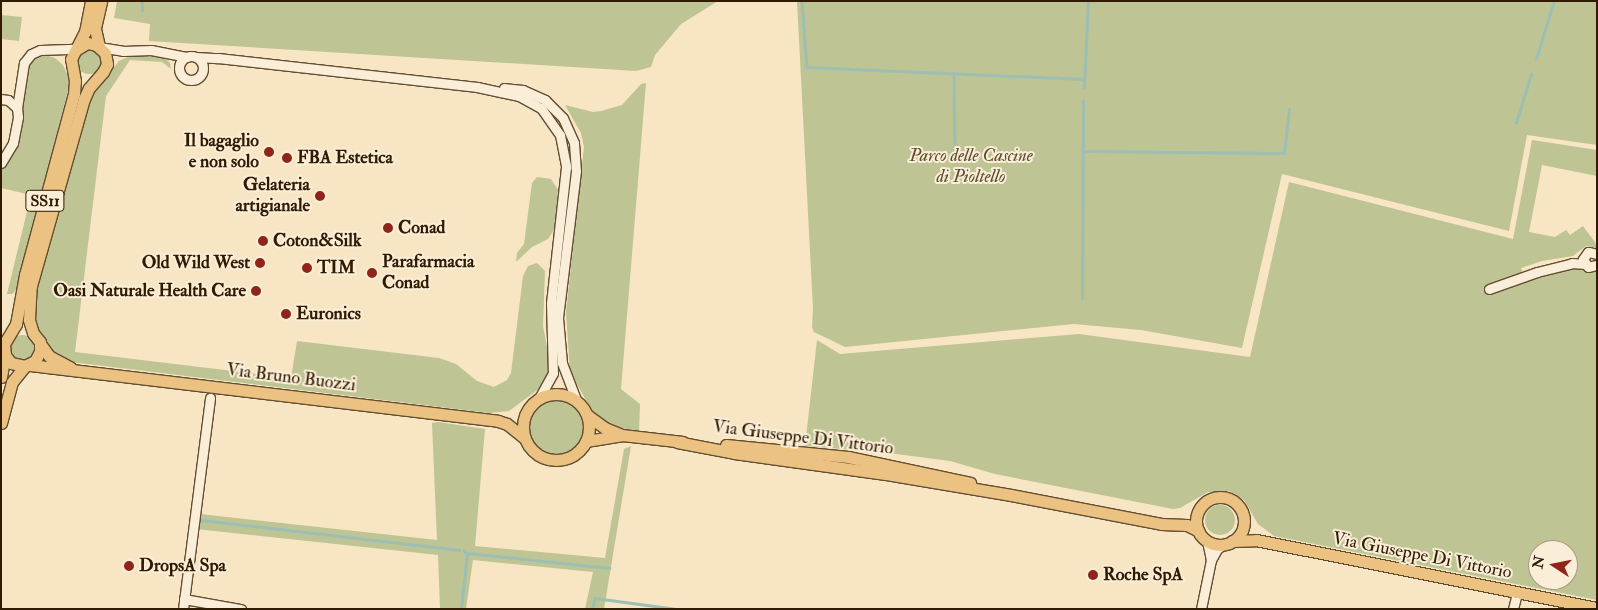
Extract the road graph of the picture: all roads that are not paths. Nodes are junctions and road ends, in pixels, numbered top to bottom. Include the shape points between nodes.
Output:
1 (91, 1) edge
2 (101, 1) edge
3 (99, 47) junction
4 (76, 49) junction
5 (132, 50) junction
6 (52, 51) junction
7 (157, 51) junction
8 (192, 57) junction
9 (230, 60) junction
10 (72, 68) junction
11 (179, 69) junction
12 (102, 72) junction
13 (202, 73) junction
14 (477, 87) junction
15 (1, 98) edge
16 (17, 108) junction
17 (1, 163) edge
18 (1597, 254) edge
19 (1584, 260) junction
20 (1597, 265) edge
21 (1488, 289) dead end
22 (12, 332) junction
23 (33, 332) junction
24 (40, 345) junction
25 (5, 355) junction
26 (28, 366) junction
27 (81, 371) junction
28 (1, 377) edge
29 (210, 398) dead end
30 (539, 398) junction
31 (576, 400) junction
32 (527, 410) junction
33 (587, 416) junction
34 (498, 421) junction
35 (1, 423) edge
36 (622, 435) junction
37 (524, 438) junction
38 (586, 441) junction
39 (1199, 509) junction
40 (1243, 517) junction
41 (1161, 524) junction
42 (1199, 531) junction
43 (1207, 540) junction
44 (1228, 542) junction
45 (1270, 544) junction
46 (1211, 560) junction
47 (1516, 593) junction
48 (183, 604) edge
49 (1597, 608) edge
50 (241, 609) edge
51 (1201, 609) edge
52 (1513, 609) edge

1 - 4 main road, SS11 via 85,32
2 - 3 main road via 95,28
3 - 4 main road via 87,43
3 - 5 street
3 - 12 main road via 106,55
4 - 6 street
4 - 10 main road, SS11 via 71,58
5 - 7 street
5 - 12 street via 118,56
6 - 10 street
6 - 16 street via 36,52 24,63
7 - 8 street
7 - 11 street via 174,58
8 - 9 street
8 - 11 street via 181,61
8 - 13 street via 202,66
9 - 13 street via 213,62
9 - 14 street
10 - 12 main road via 85,79
10 - 22 main road, SS11 via 76,81 74,94
11 - 13 street via 189,80
12 - 23 main road, SS11 via 84,99 31,286 29,320
14 - 30 street via 520,96 535,103 556,125 565,151 566,182 550,317 555,364 550,381
14 - 31 street via 518,89 540,97 563,118 574,143 576,171 558,318 563,369
15 - 16 street
16 - 17 street via 19,115 13,143
18 - 19 street via 1590,252
19 - 20 street via 1590,268
19 - 21 street
22 - 23 main road via 24,329
22 - 25 main road, SS11 via 4,341
23 - 24 main road, SS11
24 - 26 main road via 39,356
24 - 27 main road, Via Bruno Buozzi via 51,357
25 - 26 main road via 14,365
25 - 28 main road, SS11
26 - 27 main road, Via Bruno Buozzi
26 - 35 main road via 12,382
27 - 34 main road, Via Bruno Buozzi
29 - 48 street
30 - 31 main road via 559,394
30 - 32 main road
31 - 33 main road
32 - 34 main road, Via Bruno Buozzi
32 - 37 main road via 523,422
33 - 36 main road, Via Giuseppe Di Vittorio
33 - 38 main road via 589,429
34 - 37 main road, Via Bruno Buozzi
36 - 38 main road, Via Giuseppe Di Vittorio
36 - 41 main road, Via Giuseppe Di Vittorio via 886,474
37 - 38 main road via 535,453 554,460 574,455
39 - 40 main road via 1208,500 1223,497 1235,503
39 - 41 main road, Via Giuseppe Di Vittorio via 1178,520
39 - 42 main road via 1196,522
40 - 44 main road via 1241,532
40 - 45 main road, Via Giuseppe Di Vittorio via 1255,534
41 - 42 main road, Via Giuseppe Di Vittorio via 1188,525
42 - 43 main road
43 - 44 main road
43 - 46 street
44 - 45 main road, Via Giuseppe Di Vittorio via 1247,539
44 - 46 street via 1216,549
45 - 47 main road, Via Giuseppe Di Vittorio
46 - 51 street
47 - 49 main road, Via Giuseppe Di Vittorio
47 - 52 street
48 - 50 street

